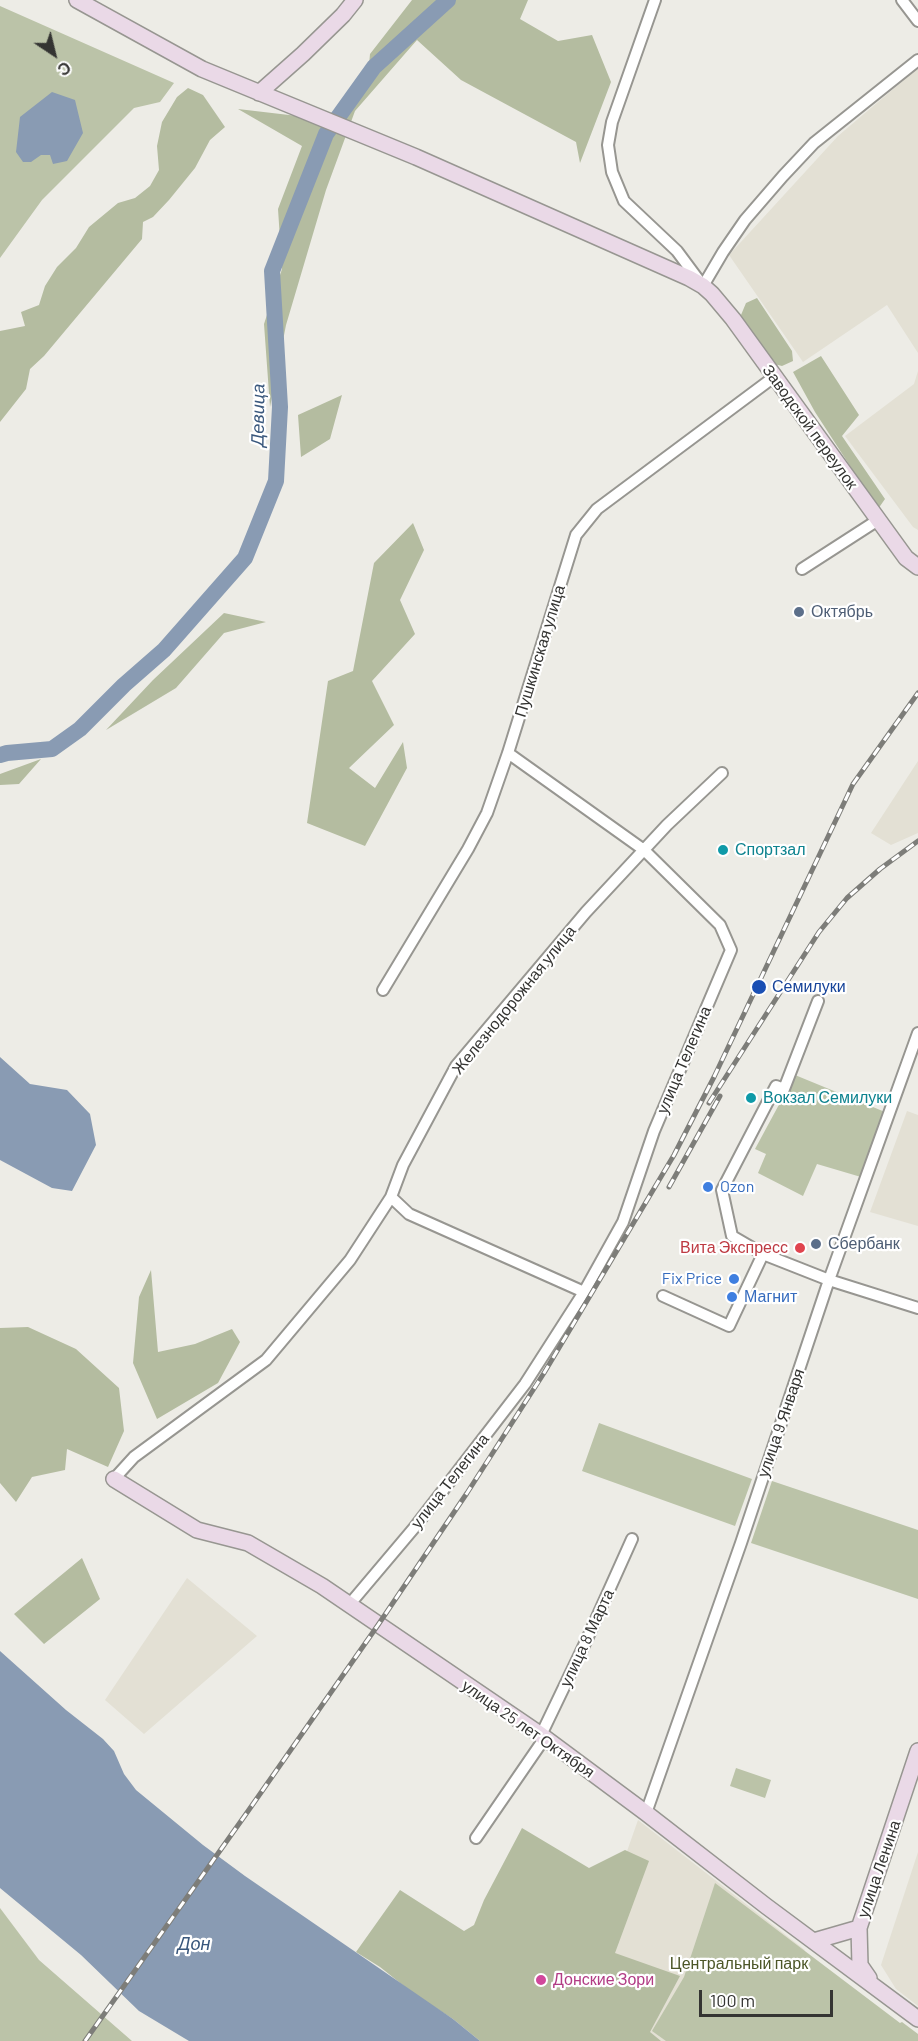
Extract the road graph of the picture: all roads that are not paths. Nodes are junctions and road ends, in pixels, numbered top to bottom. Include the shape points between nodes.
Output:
1 (77, 0) edge
2 (354, 0) edge
3 (656, 0) edge
4 (902, 0) edge
5 (918, 21) edge
6 (918, 60) edge
7 (259, 93) junction
8 (703, 286) junction
9 (774, 377) junction
10 (878, 520) junction
11 (918, 567) edge
12 (802, 569) dead end
13 (508, 753) junction
14 (722, 773) dead end
15 (644, 850) junction
16 (383, 990) dead end
17 (818, 1001) dead end
18 (918, 1033) edge
19 (391, 1197) junction
20 (763, 1254) junction
21 (829, 1280) junction
22 (584, 1292) junction
23 (663, 1296) dead end
24 (918, 1308) edge
25 (114, 1479) joint
26 (632, 1539) dead end
27 (350, 1605) junction
28 (542, 1737) junction
29 (918, 1751) edge
30 (646, 1813) junction
31 (476, 1838) dead end
32 (859, 1928) junction
33 (814, 1941) junction
34 (875, 1985) junction
35 (918, 2019) edge

1 - 7 street, Заводской переулок via 202,69
2 - 7 street via 343,15
3 - 8 street via 612,122 608,146 612,172 624,201 677,251
4 - 5 street
6 - 8 street via 814,143 745,220
7 - 8 street, Заводской переулок via 416,157
8 - 9 street, Заводской переулок via 733,319
9 - 10 street, Заводской переулок
9 - 13 street, Пушкинская улица via 597,509 576,535
10 - 11 street, Заводской переулок via 906,558
10 - 12 street
13 - 15 street, улица Телегина
13 - 16 street, Пушкинская улица via 487,813
14 - 15 street, Железнодорожная улица
15 - 19 street, Железнодорожная улица via 586,912 456,1066 403,1164
15 - 22 street, улица Телегина via 720,925 731,950 654,1131 623,1222
17 - 20 street via 784,1089 776,1086 722,1190 732,1236
18 - 21 street, улица 9 Января
19 - 22 street via 409,1214
19 - 25 street, Железнодорожная улица via 350,1260 266,1360 134,1457
20 - 21 street
20 - 23 street via 729,1326
21 - 24 street
21 - 30 street, улица 9 Января
22 - 27 street, улица Телегина via 525,1384
25 - 27 street, улица 25 лет Октября via 197,1530 248,1543
26 - 28 street, улица 8 Марта
27 - 28 street, улица 25 лет Октября
28 - 30 street, улица 25 лет Октября
28 - 31 street, улица 8 Марта
29 - 32 street, улица Ленина
30 - 33 street, улица 25 лет Октября
32 - 33 street
32 - 34 street, улица Ленина via 860,1965
33 - 34 street, улица 25 лет Октября
34 - 35 street, улица 25 лет Октября

